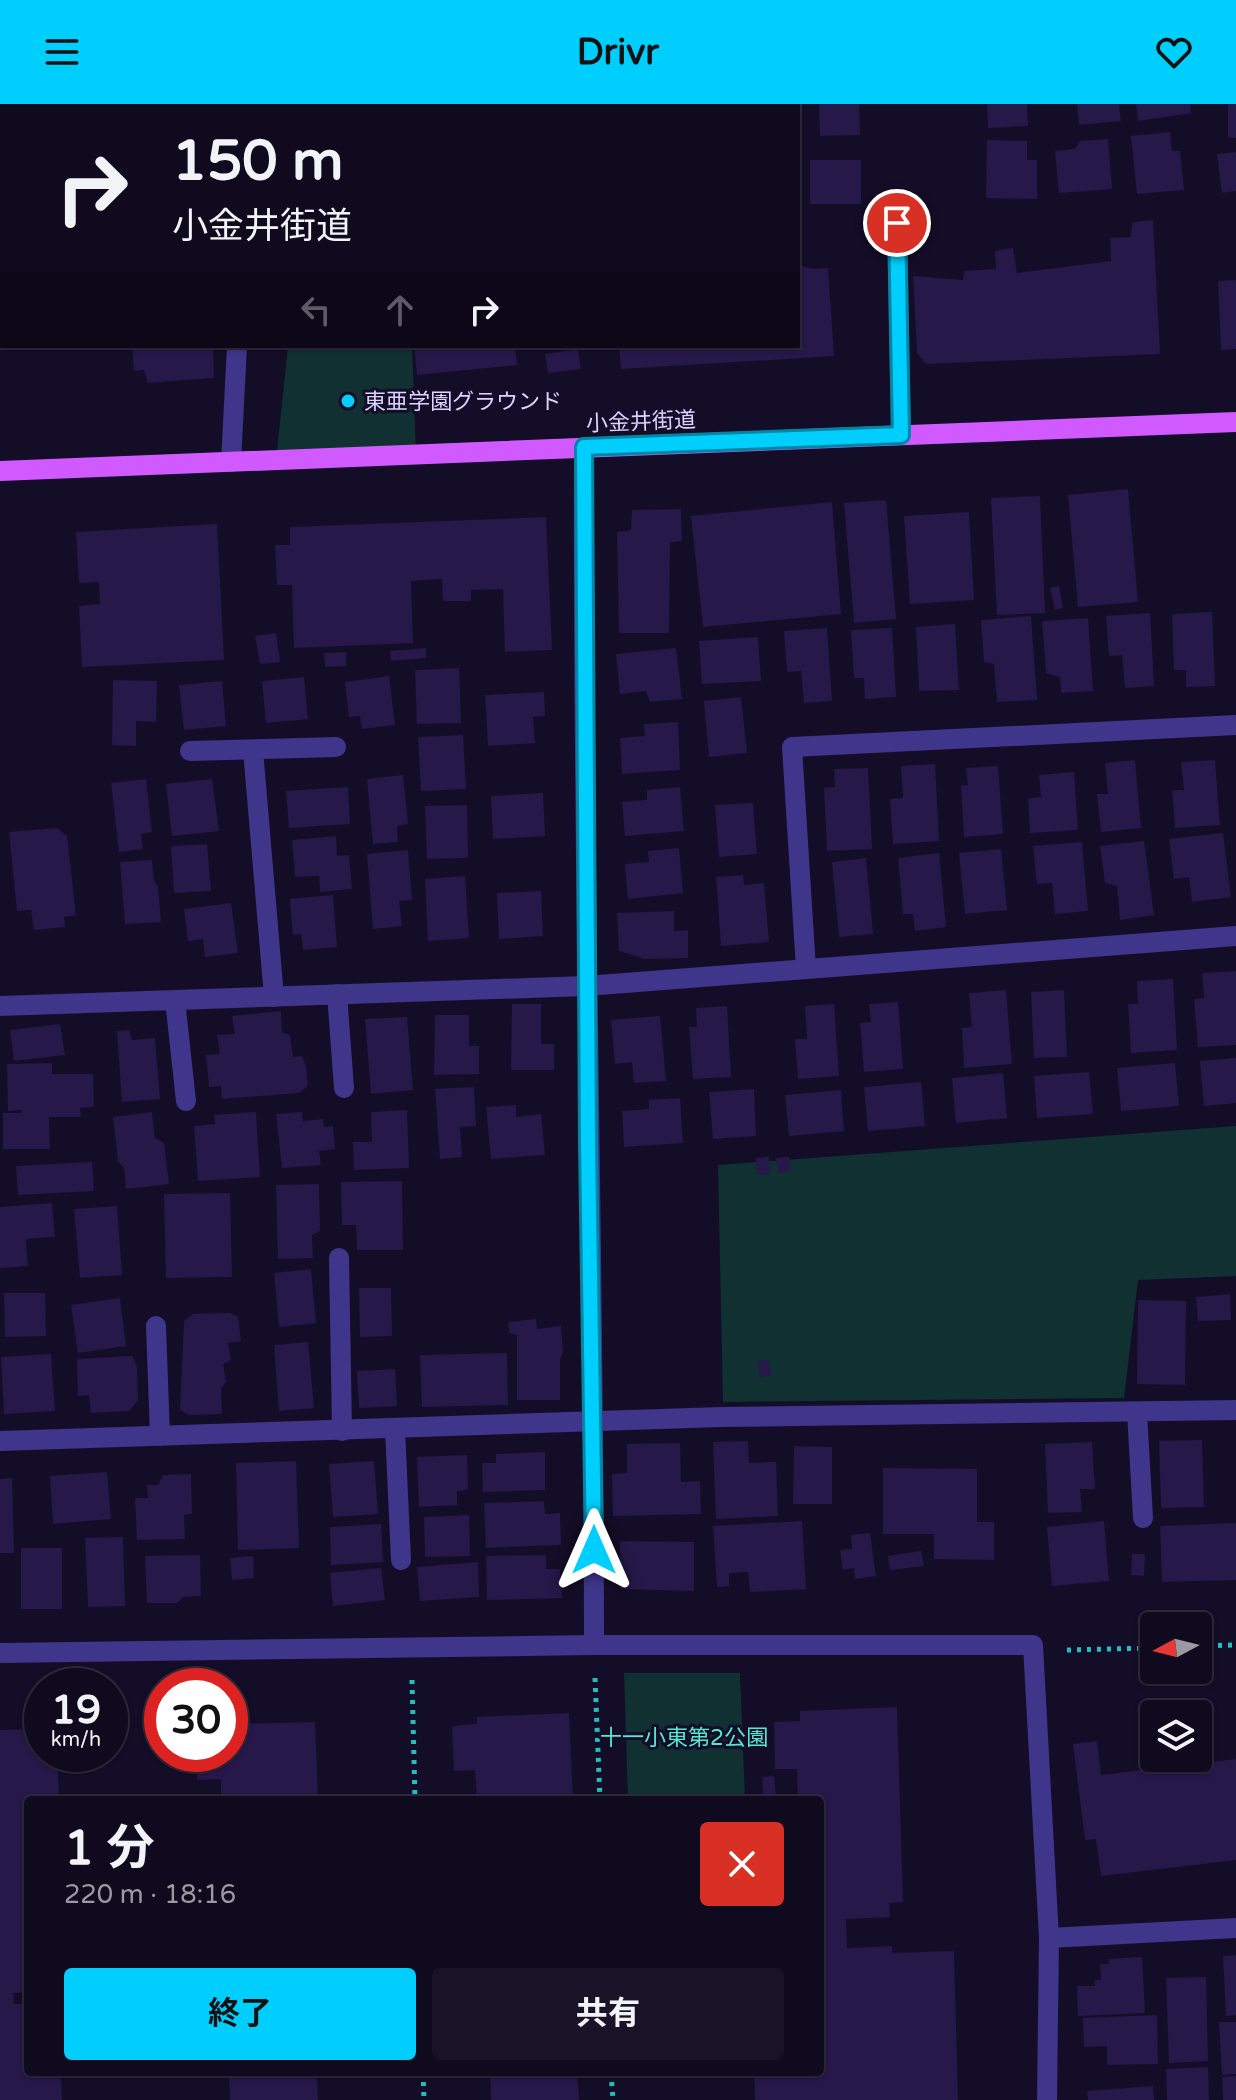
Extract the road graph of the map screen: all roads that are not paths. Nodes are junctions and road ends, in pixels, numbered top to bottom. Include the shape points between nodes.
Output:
1 (897, 223) dead end
2 (237, 348) edge
3 (1236, 422) edge
4 (901, 435) junction
5 (584, 447) junction
6 (231, 462) junction
7 (0, 471) edge
8 (1236, 725) edge
9 (336, 747) dead end
10 (253, 750) junction
11 (190, 751) dead end
12 (1236, 936) edge
13 (806, 969) junction
14 (586, 986) junction
15 (337, 994) junction
16 (274, 997) junction
17 (175, 1000) junction
18 (0, 1006) edge
19 (344, 1088) dead end
20 (186, 1101) dead end
21 (339, 1258) dead end
22 (156, 1326) dead end
23 (1236, 1410) edge
24 (1137, 1412) junction
25 (594, 1423) junction
26 (395, 1429) junction
27 (342, 1431) junction
28 (160, 1436) junction
29 (0, 1441) edge
30 (1143, 1518) dead end
31 (401, 1560) dead end
32 (594, 1645) junction
33 (0, 1653) edge
34 (1236, 1928) edge
35 (1049, 1938) junction
36 (1047, 2100) edge

1 - 4 street
2 - 6 street
3 - 4 main road, 小金井街道
4 - 5 main road, 小金井街道
5 - 6 main road, 小金井街道
5 - 14 street
6 - 7 main road, 小金井街道
8 - 13 street via 792,747
9 - 10 street
10 - 11 street
10 - 16 street
12 - 13 street
13 - 14 street
14 - 15 street
14 - 25 street
15 - 16 street
15 - 19 street
16 - 17 street
17 - 18 street
17 - 20 street
21 - 27 street
22 - 28 street
23 - 24 street
24 - 25 street
24 - 30 street
25 - 26 street
25 - 32 street
26 - 27 street
26 - 31 street
27 - 28 street
28 - 29 street
32 - 33 street
32 - 35 street via 1033,1645
34 - 35 street
35 - 36 street

